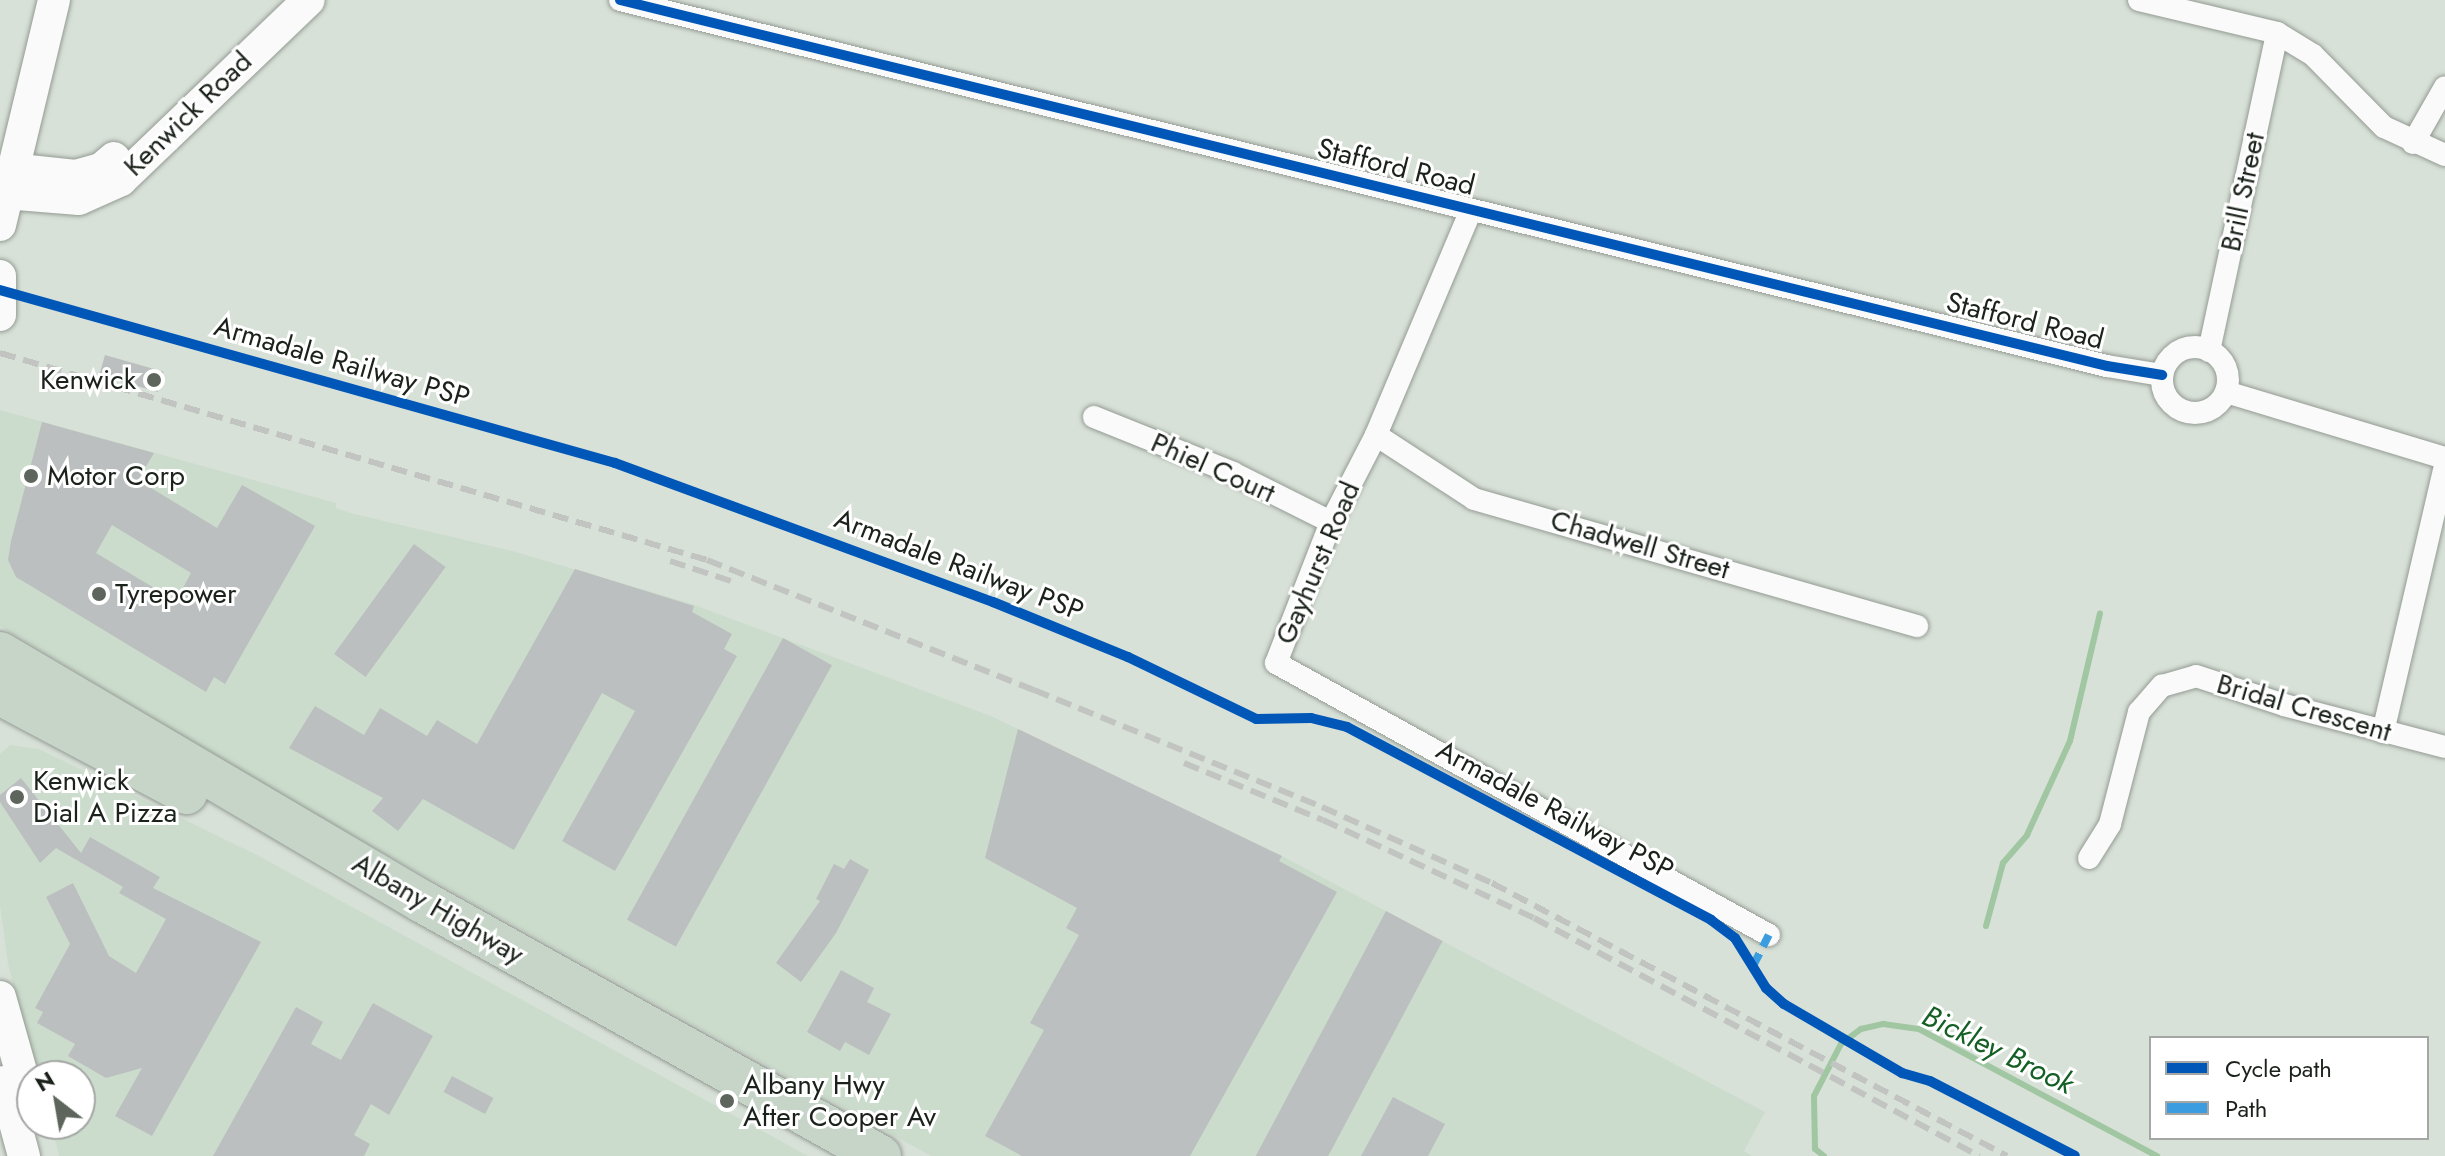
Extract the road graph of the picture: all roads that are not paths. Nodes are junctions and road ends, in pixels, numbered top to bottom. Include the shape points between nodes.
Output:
1 (54, 0) edge
2 (284, 0) edge
3 (309, 0) edge
4 (620, 0) edge
5 (2139, 0) edge
6 (2277, 33) junction
7 (2445, 87) edge
8 (2413, 143) junction
9 (2445, 155) edge
10 (3, 207) edge
11 (1471, 210) junction
12 (0, 276) edge
13 (0, 315) edge
14 (2209, 351) junction
15 (2162, 375) junction
16 (2226, 392) junction
17 (1094, 417) dead end
18 (1376, 435) junction
19 (2445, 458) edge
20 (2445, 466) edge
21 (1331, 522) junction
22 (1917, 626) dead end
23 (0, 653) edge
24 (0, 694) edge
25 (0, 724) edge
26 (2383, 732) junction
27 (2445, 747) edge
28 (202, 802) junction
29 (2089, 858) dead end
30 (1769, 935) dead end
31 (0, 997) edge
32 (18, 1060) edge
33 (0, 1068) edge
34 (24, 1156) edge
35 (841, 1156) edge
36 (879, 1156) edge

1 - 10 main road
2 - 10 main road, Kenwick Road via 101,169
3 - 10 main road, Kenwick Road via 121,180 79,199
4 - 11 street, Stafford Road
5 - 6 street
6 - 8 street via 2313,55 2384,127
6 - 14 street, Brill Street
7 - 8 street
8 - 9 street
11 - 15 street, Stafford Road via 2107,366
11 - 18 street, Gayhurst Road
12 - 13 main road
14 - 15 street via 2180,351
14 - 16 street via 2225,369
15 - 16 street via 2170,402 2192,413 2214,407
16 - 19 street
17 - 21 street, Phiel Court via 1233,473
18 - 21 street, Gayhurst Road
18 - 22 street, Chadwell Street via 1474,499
20 - 26 street
21 - 30 street, Gayhurst Road via 1276,663
23 - 36 highway, Albany Highway via 423,902
24 - 28 highway, Albany Highway
25 - 28 highway via 23,729 153,793
26 - 27 street, Bridal Crescent
26 - 29 street, Bridal Crescent via 2196,676 2162,686 2139,712 2110,824
28 - 35 highway, Albany Highway via 418,915
31 - 32 main road
33 - 34 main road

